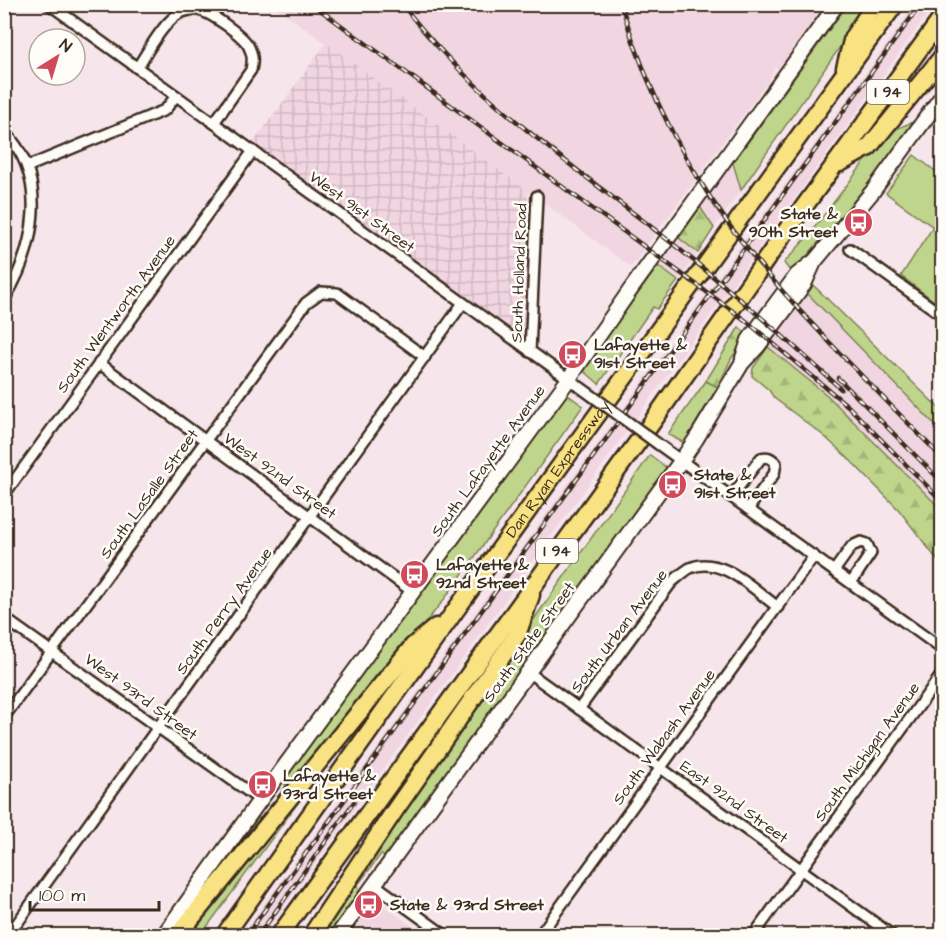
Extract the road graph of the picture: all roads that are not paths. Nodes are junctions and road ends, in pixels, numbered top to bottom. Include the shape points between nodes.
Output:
1 (49, 4) edge
2 (69, 4) edge
3 (837, 4) edge
4 (875, 4) edge
5 (895, 4) edge
6 (62, 14) junction
7 (942, 18) edge
8 (942, 57) edge
9 (137, 68) junction
10 (842, 79) junction
11 (176, 96) junction
12 (942, 96) edge
13 (213, 123) junction
14 (4, 131) edge
15 (252, 152) junction
16 (28, 166) junction
17 (834, 166) junction
18 (537, 196) dead end
19 (850, 249) dead end
20 (4, 300) edge
21 (463, 303) junction
22 (942, 315) edge
23 (530, 352) junction
24 (425, 357) junction
25 (99, 363) junction
26 (568, 380) junction
27 (206, 440) junction
28 (681, 461) junction
29 (4, 495) edge
30 (731, 497) junction
31 (748, 509) junction
32 (310, 517) junction
33 (814, 556) junction
34 (834, 571) junction
35 (537, 578) junction
36 (851, 583) junction
37 (413, 592) junction
38 (778, 607) junction
39 (455, 611) junction
40 (4, 618) edge
41 (942, 649) edge
42 (52, 652) junction
43 (528, 672) junction
44 (942, 674) edge
45 (579, 709) junction
46 (4, 717) edge
47 (158, 727) junction
48 (661, 768) junction
49 (260, 800) junction
50 (801, 869) junction
51 (375, 884) junction
52 (8, 936) edge
53 (164, 936) edge
54 (177, 936) edge
55 (224, 936) edge
56 (279, 936) edge
57 (311, 936) edge
58 (337, 936) edge
59 (446, 936) edge
60 (539, 936) edge
61 (753, 936) edge
62 (893, 936) edge

1 - 6 street, West 91st Street
2 - 6 street
3 - 26 main road, South Lafayette Avenue
4 - 10 highway via 853,37
5 - 10 highway, Dan Ryan Expressway / I 94
6 - 9 street, West 91st Street
7 - 17 highway, I 94
8 - 17 highway via 869,147
9 - 11 street, West 91st Street
9 - 13 street via 171,20 195,9 245,40 251,50 251,70
10 - 39 highway, Dan Ryan Expressway / I 94
11 - 13 street, West 91st Street
11 - 16 street via 165,110
12 - 28 main road, South State Street via 873,191 814,262 797,275 749,340 742,363
13 - 15 street, West 91st Street
14 - 16 street
15 - 21 street, West 91st Street
15 - 25 street, South Wentworth Avenue
16 - 20 street via 33,202 31,237
17 - 35 highway, I 94
18 - 23 street, South Holland Road
19 - 22 street
21 - 23 street, West 91st Street
21 - 24 street, South Perry Avenue
23 - 26 street, West 91st Street
24 - 27 street, South LaSalle Street via 345,297 321,292 306,303
24 - 32 street, South Perry Avenue
25 - 27 street, West 92nd Street
25 - 29 street, South Wentworth Avenue
26 - 28 street, West 91st Street, bridge
26 - 37 main road, South Lafayette Avenue
27 - 32 street, West 92nd Street
27 - 42 street, South LaSalle Street
28 - 30 street, West 91st Street
28 - 43 main road, South State Street
30 - 31 street, West 91st Street
30 - 31 street via 761,458 772,459 776,463 774,474
31 - 33 street, West 91st Street
32 - 37 street, West 92nd Street
32 - 47 street, South Perry Avenue
33 - 34 street, West 91st Street
33 - 38 street, South Wabash Avenue
34 - 36 street, West 91st Street
34 - 36 street via 852,546 867,544 871,553
35 - 56 highway, I 94
35 - 57 highway via 517,635
36 - 41 street, West 91st Street
37 - 49 main road, South Lafayette Avenue
38 - 45 street, South Urban Avenue via 721,568 690,568 671,583
38 - 48 street, South Wabash Avenue
39 - 54 highway via 413,646
39 - 55 highway, Dan Ryan Expressway / I 94
40 - 42 street, West 93rd Street
42 - 46 street, South LaSalle Street
42 - 47 street, West 93rd Street
43 - 45 street, East 92nd Street
43 - 51 main road, South State Street
44 - 50 street, South Michigan Avenue
45 - 48 street, East 92nd Street
47 - 49 street, West 93rd Street
47 - 52 street, South Perry Avenue
48 - 50 street, East 92nd Street
48 - 60 street, South Wabash Avenue
49 - 53 main road, South Lafayette Avenue
50 - 61 street, South Michigan Avenue
50 - 62 street, East 92nd Street
51 - 58 main road, South State Street
51 - 59 street

